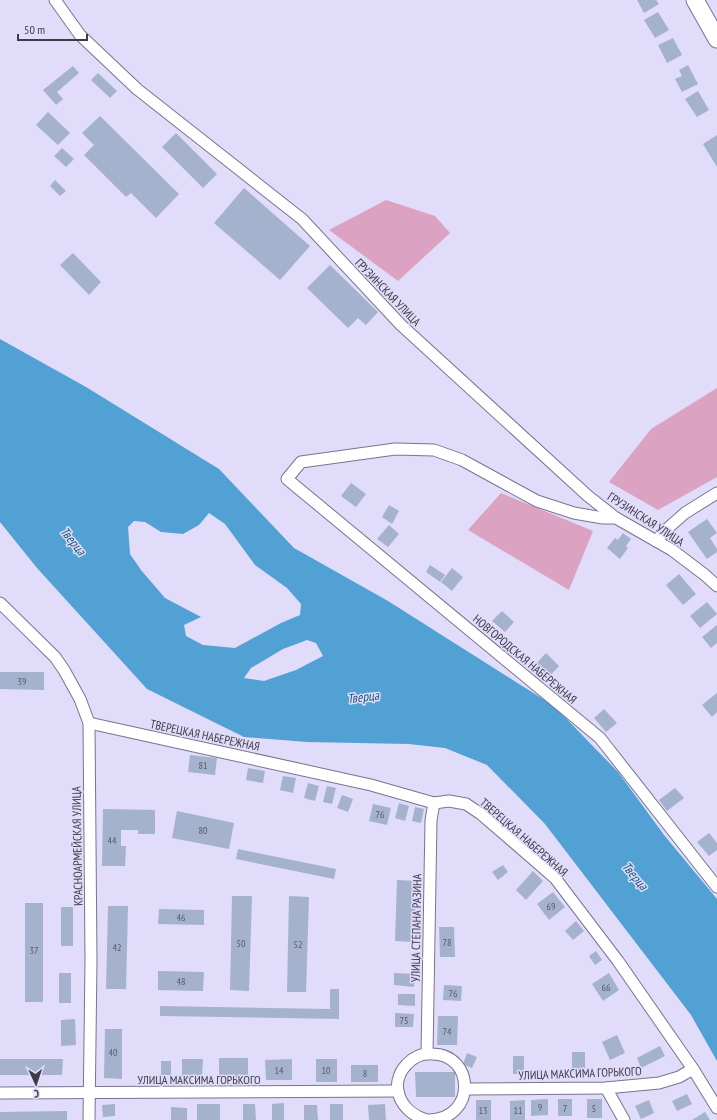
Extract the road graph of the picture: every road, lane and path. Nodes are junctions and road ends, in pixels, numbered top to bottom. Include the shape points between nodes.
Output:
1 (55, 0) edge
2 (695, 0) edge
3 (717, 39) edge
4 (717, 492) edge
5 (616, 518) junction
6 (656, 541) junction
7 (717, 586) edge
8 (0, 603) edge
9 (89, 723) junction
10 (434, 803) junction
11 (717, 887) edge
12 (427, 1054) junction
13 (693, 1069) junction
14 (606, 1088) junction
15 (465, 1089) junction
16 (398, 1091) junction
17 (89, 1092) junction
18 (0, 1093) edge
19 (717, 1108) edge
20 (89, 1120) edge
21 (428, 1120) edge
22 (624, 1120) edge

1 - 5 street, ГРУЗИНСКАЯ УЛИЦА via 80,36 137,89 302,219 401,325 588,496
2 - 3 main road
4 - 6 street via 684,513
5 - 6 street, ГРУЗИНСКАЯ УЛИЦА
5 - 11 street, НОВГОРОДСКАЯ НАБЕРЕЖНАЯ via 574,513 537,501 462,460 434,450 395,449 301,462 287,480 600,738
6 - 7 street, ГРУЗИНСКАЯ УЛИЦА via 672,550
8 - 9 street, КРАСНОАРМЕЙСКАЯ УЛИЦА via 55,657 80,698
9 - 10 street, ТВЕРЕЦКАЯ НАБЕРЕЖНАЯ via 371,785
9 - 17 street, КРАСНОАРМЕЙСКАЯ УЛИЦА
10 - 12 street, УЛИЦА СТЕПАНА РАЗИНА via 431,820
10 - 13 street, ТВЕРЕЦКАЯ НАБЕРЕЖНАЯ via 449,801 466,804 555,878 618,961
12 - 15 street via 446,1056 454,1062 462,1074
12 - 16 street via 414,1058 405,1067 400,1074
13 - 14 street, УЛИЦА МАКСИМА ГОРЬКОГО via 660,1083
13 - 19 street, ТВЕРЕЦКАЯ НАБЕРЕЖНАЯ
14 - 15 street, УЛИЦА МАКСИМА ГОРЬКОГО
14 - 22 street
15 - 21 street via 461,1102 453,1112 436,1120
16 - 17 street, УЛИЦА МАКСИМА ГОРЬКОГО
16 - 21 street via 400,1100 408,1110 419,1118
17 - 18 street, УЛИЦА МАКСИМА ГОРЬКОГО
17 - 20 street, КРАСНОАРМЕЙСКАЯ УЛИЦА

